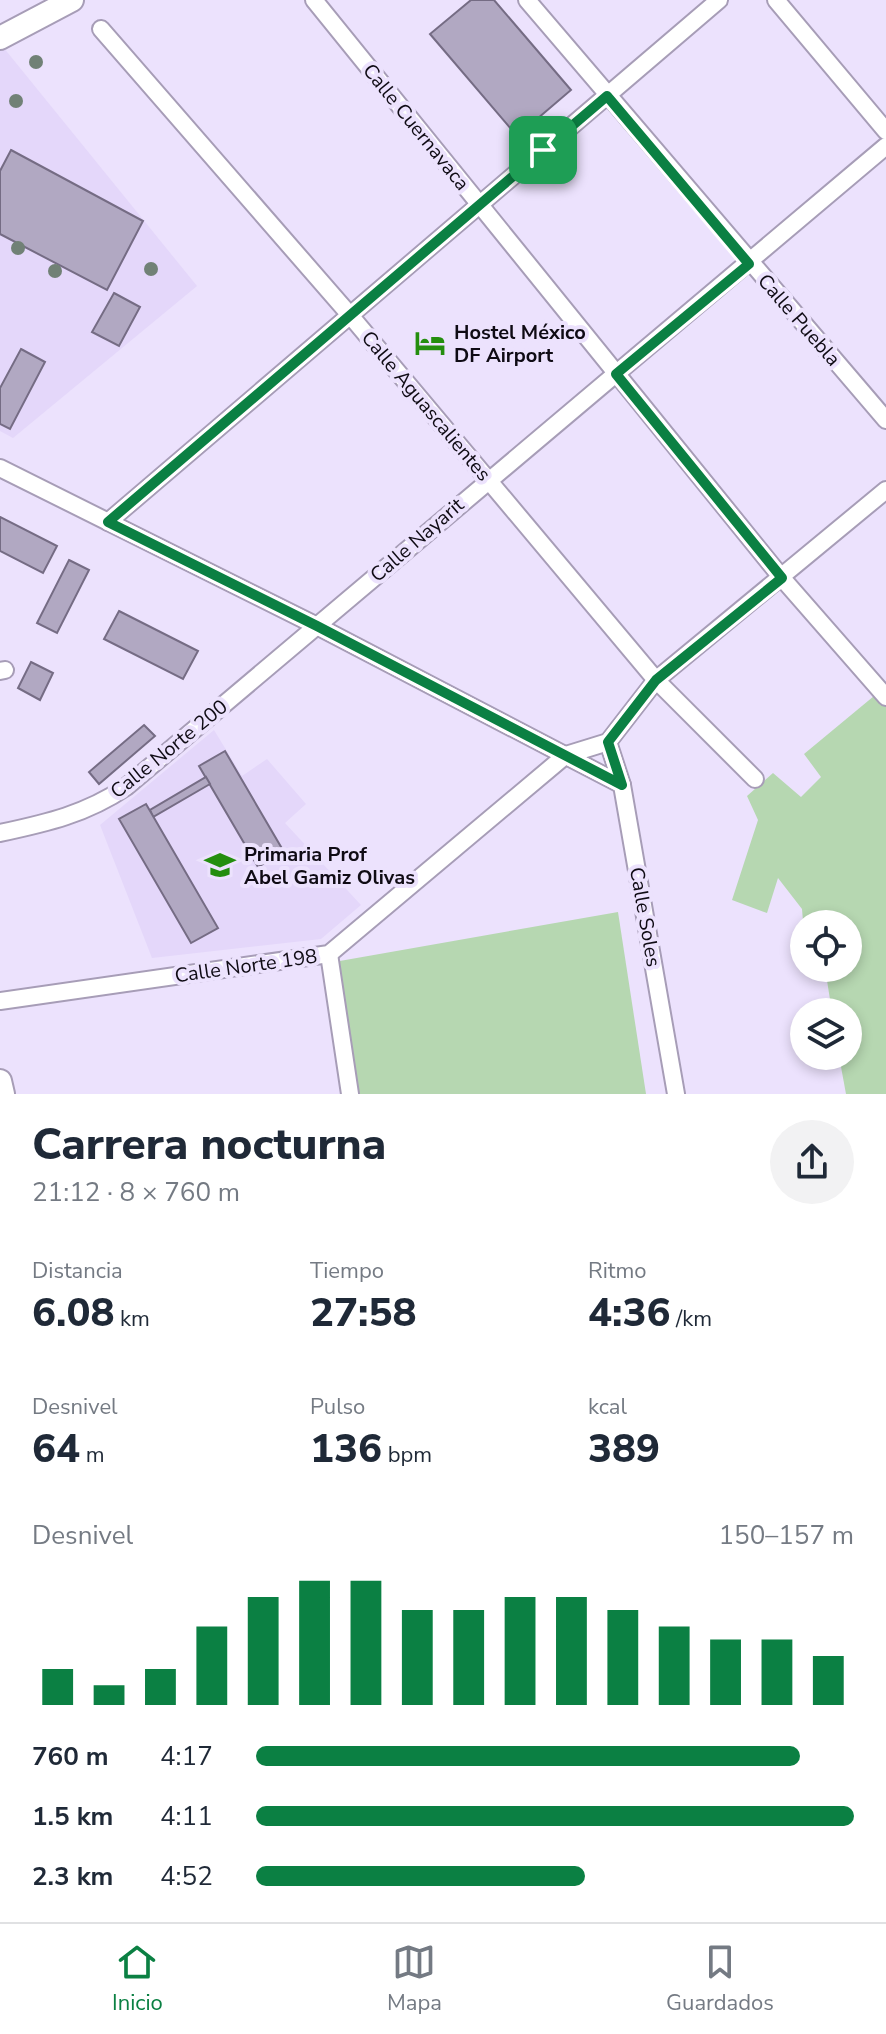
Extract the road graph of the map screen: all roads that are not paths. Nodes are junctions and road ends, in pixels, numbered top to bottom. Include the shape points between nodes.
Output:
1 (72, 0) edge
2 (314, 0) edge
3 (527, 0) edge
4 (719, 0) edge
5 (776, 0) edge
6 (101, 29) dead end
7 (0, 38) edge
8 (607, 96) junction
9 (886, 131) edge
10 (886, 146) edge
11 (478, 204) junction
12 (749, 264) junction
13 (349, 314) junction
14 (616, 374) junction
15 (886, 420) edge
16 (0, 468) edge
17 (487, 480) junction
18 (886, 490) edge
19 (108, 522) junction
20 (782, 578) junction
21 (317, 626) junction
22 (656, 680) junction
23 (886, 697) edge
24 (608, 742) junction
25 (566, 755) junction
26 (755, 779) dead end
27 (622, 785) junction
28 (0, 833) edge
29 (329, 954) junction
30 (0, 1001) edge
31 (0, 1081) edge
32 (3, 1094) edge
33 (350, 1094) edge
34 (676, 1094) edge

1 - 7 street
2 - 11 street, Calle Cuernavaca
3 - 8 street, Calle Puebla
4 - 8 street
5 - 9 street
6 - 13 street, Calle Aguascalientes
8 - 11 street
8 - 12 street, Calle Puebla
10 - 12 street, Calle Nayarit
11 - 13 street
11 - 14 street, Calle Cuernavaca
12 - 14 street, Calle Nayarit
12 - 15 street, Calle Puebla
13 - 17 street, Calle Aguascalientes
13 - 19 street
14 - 17 street, Calle Nayarit
14 - 20 street, Calle Cuernavaca
16 - 19 street
17 - 21 street, Calle Nayarit
17 - 22 street, Calle Aguascalientes
18 - 20 street
19 - 21 street
20 - 22 street
20 - 23 street, Calle Cuernavaca
21 - 25 street
21 - 28 street, Calle Norte 200 via 96,807
22 - 24 street
22 - 26 street, Calle Aguascalientes
24 - 25 street
24 - 27 street, Calle Soles
25 - 27 street
25 - 29 street, Calle Norte 198
27 - 34 street, Calle Soles
29 - 30 street, Calle Norte 198
29 - 33 street
31 - 32 street

